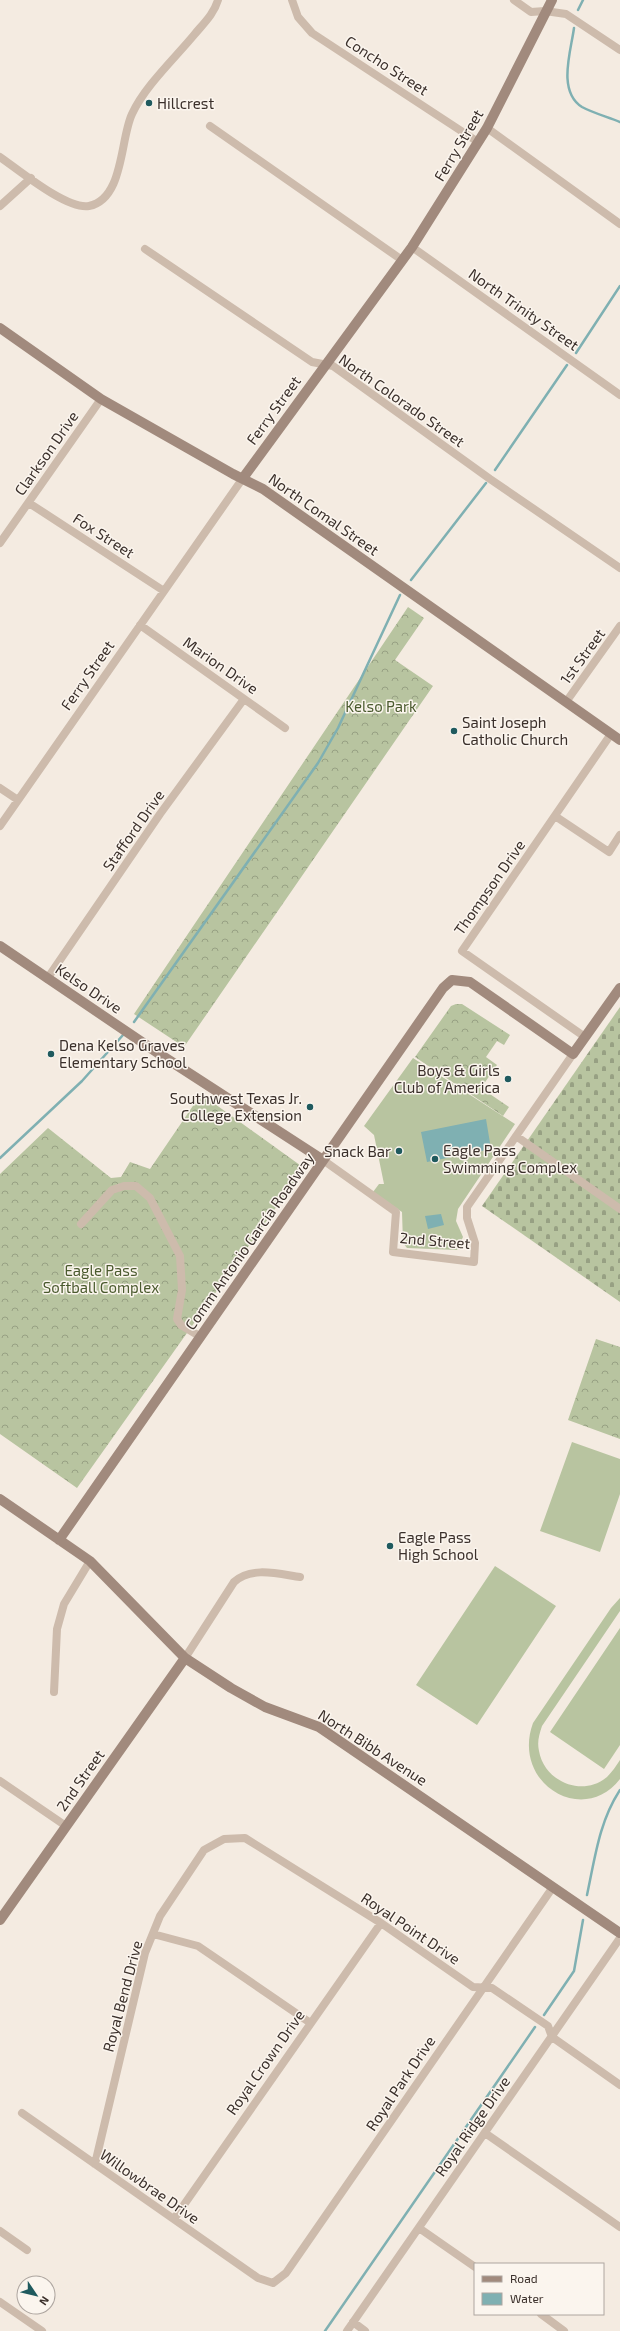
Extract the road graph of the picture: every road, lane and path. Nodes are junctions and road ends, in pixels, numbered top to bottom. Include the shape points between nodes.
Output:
1 (218, 0) edge
2 (292, 0) edge
3 (514, 0) edge
4 (552, 0) edge
5 (545, 11) junction
6 (620, 50) edge
7 (210, 126) dead end
8 (487, 128) junction
9 (478, 142) junction
10 (0, 157) edge
11 (31, 178) junction
12 (0, 206) edge
13 (620, 224) edge
14 (412, 247) junction
15 (145, 249) dead end
16 (402, 260) junction
17 (0, 328) edge
18 (324, 364) junction
19 (620, 395) edge
20 (101, 399) junction
21 (243, 478) junction
22 (29, 503) junction
23 (0, 543) edge
24 (620, 568) edge
25 (164, 591) junction
26 (140, 625) junction
27 (620, 626) edge
28 (244, 699) junction
29 (566, 702) junction
30 (285, 728) dead end
31 (611, 734) junction
32 (620, 740) edge
33 (0, 788) edge
34 (18, 800) junction
35 (555, 816) junction
36 (0, 826) edge
37 (620, 835) edge
38 (0, 946) edge
39 (48, 979) junction
40 (620, 988) edge
41 (585, 1037) junction
42 (573, 1054) junction
43 (516, 1136) junction
44 (323, 1160) junction
45 (620, 1209) edge
46 (81, 1224) dead end
47 (201, 1337) junction
48 (0, 1499) edge
49 (59, 1540) junction
50 (90, 1561) junction
51 (300, 1577) dead end
52 (186, 1658) junction
53 (54, 1692) dead end
54 (0, 1781) edge
55 (66, 1826) junction
56 (250, 1842) joint
57 (553, 1887) junction
58 (0, 1920) edge
59 (381, 1923) junction
60 (620, 1933) edge
61 (153, 1934) junction
62 (620, 1938) edge
63 (482, 1988) junction
64 (309, 2022) junction
65 (552, 2037) junction
66 (620, 2085) edge
67 (22, 2114) dead end
68 (485, 2133) junction
69 (95, 2164) junction
70 (174, 2219) junction
71 (620, 2227) edge
72 (419, 2228) junction
73 (0, 2231) edge
74 (28, 2250) dead end
75 (474, 2266) edge
76 (263, 2280) joint
77 (0, 2302) edge
78 (541, 2315) edge
79 (353, 2322) junction
80 (42, 2331) edge
81 (347, 2331) edge
82 (365, 2331) edge
83 (564, 2331) edge

1 - 11 street via 209,18 138,104 128,125 113,186 100,201 86,206 74,204
2 - 9 street, Concho Street via 298,17 312,33
3 - 5 street via 531,12
4 - 5 street, Ferry Street
5 - 6 street via 566,14
5 - 8 street, Ferry Street
7 - 16 street
8 - 9 street, Ferry Street
8 - 13 street
9 - 14 street, Ferry Street
10 - 11 street
11 - 12 street
14 - 16 street, Ferry Street
14 - 19 street, North Trinity Street
15 - 18 street, North Colorado Street via 312,362
16 - 18 street, Ferry Street
17 - 20 street, North Comal Street
18 - 21 street, Ferry Street
18 - 24 street, North Colorado Street via 333,366 490,479
20 - 21 street, North Comal Street
20 - 22 street, Clarkson Drive
21 - 25 street, Ferry Street
21 - 29 street, North Comal Street via 263,489
22 - 23 street, Clarkson Drive
22 - 25 street, Fox Street
25 - 26 street, Ferry Street
26 - 28 street, Marion Drive
26 - 34 street, Ferry Street
27 - 29 street, 1st Street
28 - 30 street, Marion Drive
28 - 39 street, Stafford Drive via 160,814
29 - 31 street, North Comal Street
31 - 32 street, North Comal Street
31 - 35 street, Thompson Drive
33 - 34 street
34 - 36 street, Ferry Street
35 - 37 street via 609,852
35 - 41 street, Thompson Drive via 462,951
38 - 39 street, Kelso Drive
39 - 44 street, Kelso Drive
40 - 41 street, 2nd Street
41 - 42 street, 2nd Street
42 - 43 street, 2nd Street
42 - 44 street, Comm Antonio García Roadway via 470,982 452,980 443,988
43 - 44 street, 2nd Street via 468,1207 467,1218 475,1243 474,1262 393,1252 396,1212
43 - 45 street
44 - 47 street, Comm Antonio García Roadway
46 - 47 street via 112,1190 136,1186 150,1198 180,1256 182,1290 176,1318 181,1325
47 - 49 street, Comm Antonio García Roadway
48 - 49 street, North Bibb Avenue
49 - 50 street, North Bibb Avenue
50 - 52 street, North Bibb Avenue
50 - 53 street via 64,1604 57,1630
51 - 52 street via 254,1572 244,1574 234,1582
52 - 55 street, 2nd Street
52 - 57 street, North Bibb Avenue via 265,1707 319,1727
54 - 55 street
55 - 58 street, 2nd Street
56 - 59 street, Royal Point Drive
56 - 61 street, Royal Bend Drive via 245,1838 224,1838 204,1850 160,1916
57 - 60 street, North Bibb Avenue
57 - 63 street, Royal Park Drive
59 - 63 street, Royal Point Drive via 473,1987
59 - 64 street, Royal Crown Drive
61 - 64 street via 198,1946
61 - 69 street, Royal Bend Drive via 145,1953
62 - 65 street, Royal Ridge Drive
63 - 65 street, Royal Point Drive via 492,1988 548,2026
63 - 76 street, Royal Park Drive via 286,2273 274,2284
64 - 70 street, Royal Crown Drive
65 - 66 street, Royal Point Drive
65 - 68 street, Royal Ridge Drive
67 - 69 street, Willowbrae Drive
68 - 71 street
68 - 72 street, Royal Ridge Drive
69 - 70 street, Willowbrae Drive
70 - 76 street, Willowbrae Drive
72 - 75 street
72 - 79 street, Royal Ridge Drive
73 - 74 street
77 - 80 street
78 - 83 street
79 - 81 street, Royal Ridge Drive
79 - 82 street

